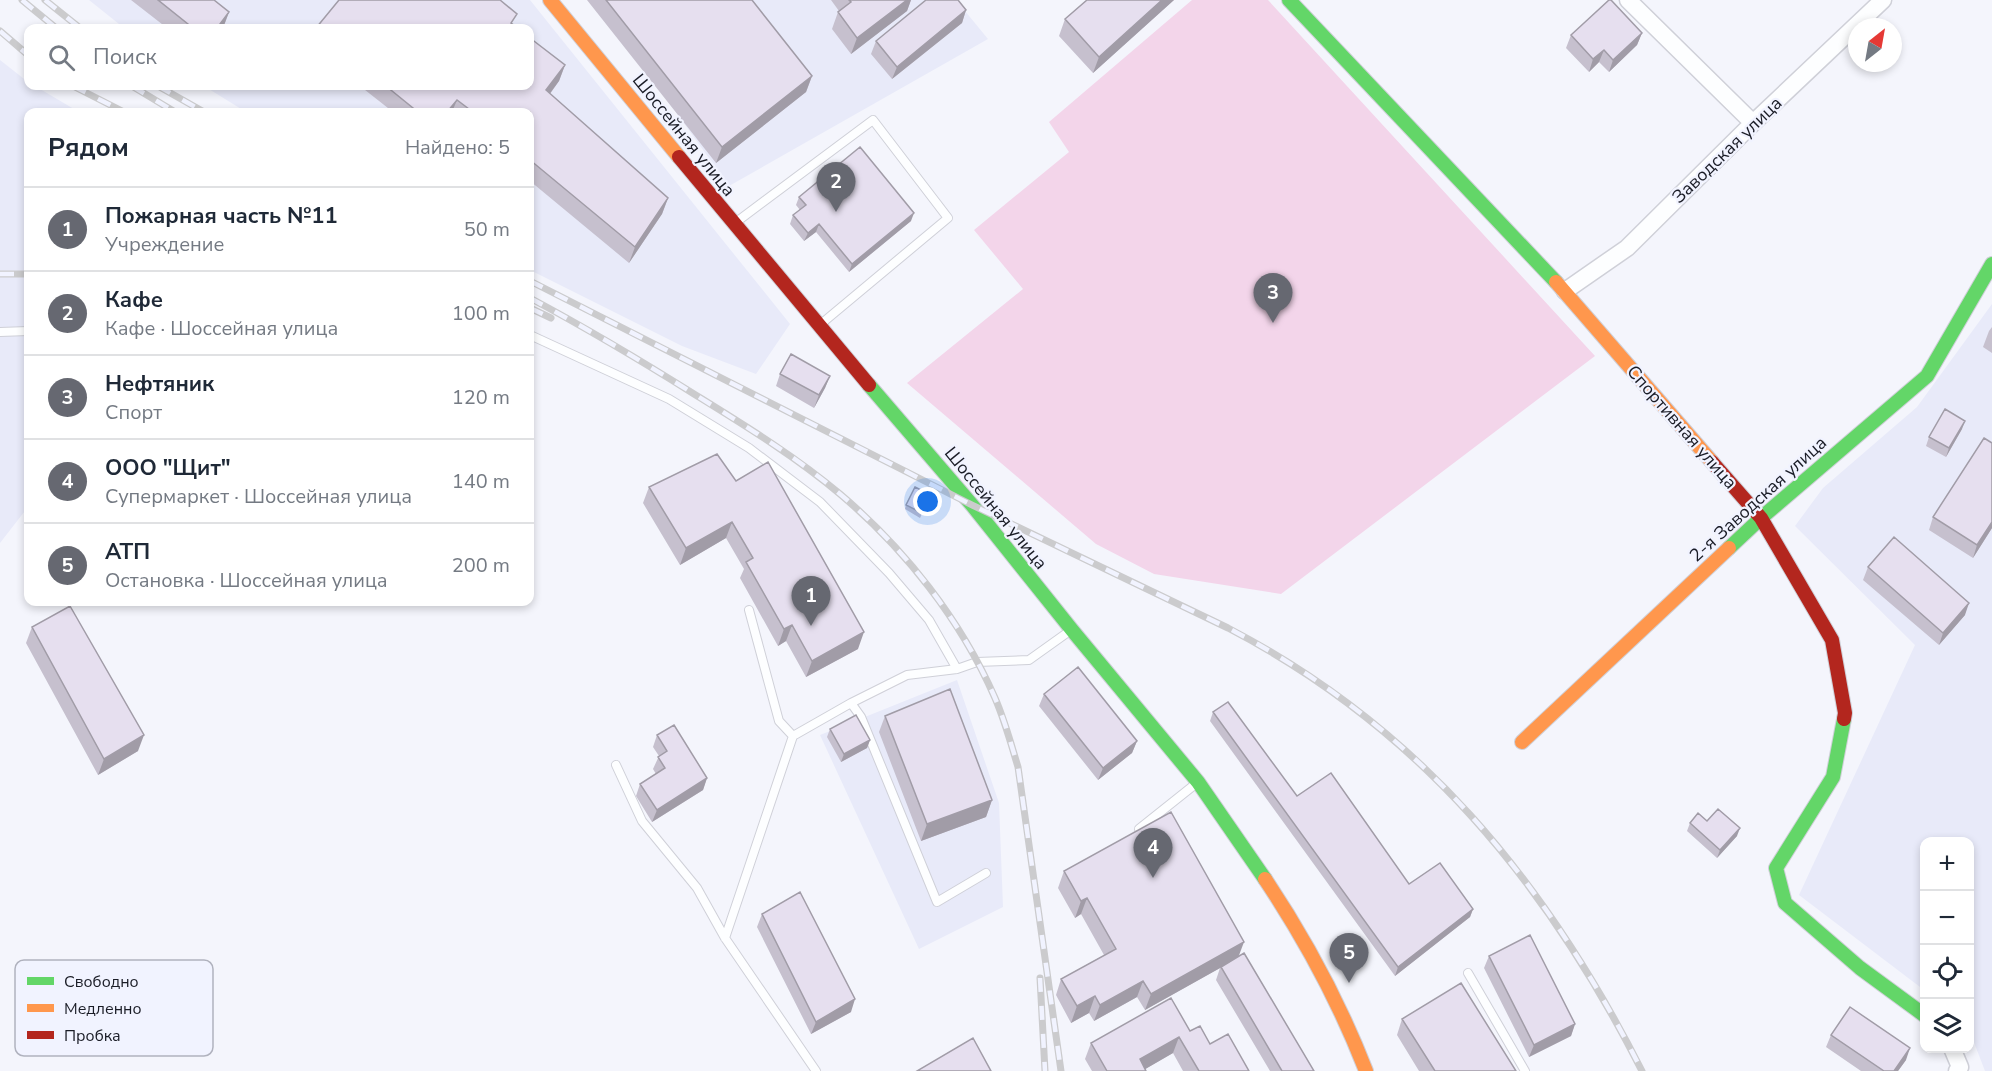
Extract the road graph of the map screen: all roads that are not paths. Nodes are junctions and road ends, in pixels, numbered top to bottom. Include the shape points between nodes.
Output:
1 (550, 0) edge
2 (1289, 0) edge
3 (1628, 0) edge
4 (1883, 0) edge
5 (1753, 123) junction
6 (734, 224) junction
7 (1992, 264) edge
8 (1564, 291) junction
9 (818, 326) junction
10 (24, 331) edge
11 (0, 332) edge
12 (534, 337) edge
13 (1761, 518) junction
14 (749, 610) dead end
15 (1072, 630) junction
16 (957, 669) junction
17 (851, 703) junction
18 (793, 736) junction
19 (1522, 742) dead end
20 (616, 765) dead end
21 (1198, 782) junction
22 (1139, 829) edge
23 (986, 873) dead end
24 (725, 938) junction
25 (1468, 973) dead end
26 (1920, 1012) edge
27 (1954, 1053) edge
28 (816, 1071) edge
29 (1366, 1071) edge
30 (1525, 1071) edge
31 (1957, 1071) edge

1 - 6 street, Шоссейная улица
2 - 8 street, Спортивная улица
3 - 5 street
4 - 5 street, Заводская улица
5 - 8 street, Заводская улица via 1627,248
6 - 9 street, Шоссейная улица
6 - 9 lane via 873,120 948,218
7 - 13 street, 2-я Заводская улица via 1927,376
8 - 13 street, Спортивная улица
9 - 15 street, Шоссейная улица via 972,505
10 - 11 lane
12 - 16 lane via 669,399 749,448 820,502 929,620
13 - 19 street, 2-я Заводская улица
13 - 26 street, Спортивная улица via 1832,640 1845,713 1833,777 1776,868 1785,903 1860,968
14 - 18 lane via 779,722
15 - 16 lane via 1029,660 977,662
15 - 21 street, Шоссейная улица
16 - 17 lane via 907,675
17 - 18 lane
17 - 23 lane via 861,717 937,902
18 - 24 lane
20 - 24 lane via 642,821 697,888
21 - 22 lane
21 - 29 street, Шоссейная улица via 1267,882 1320,971
24 - 28 lane
25 - 30 lane
27 - 31 street via 1960,1066

